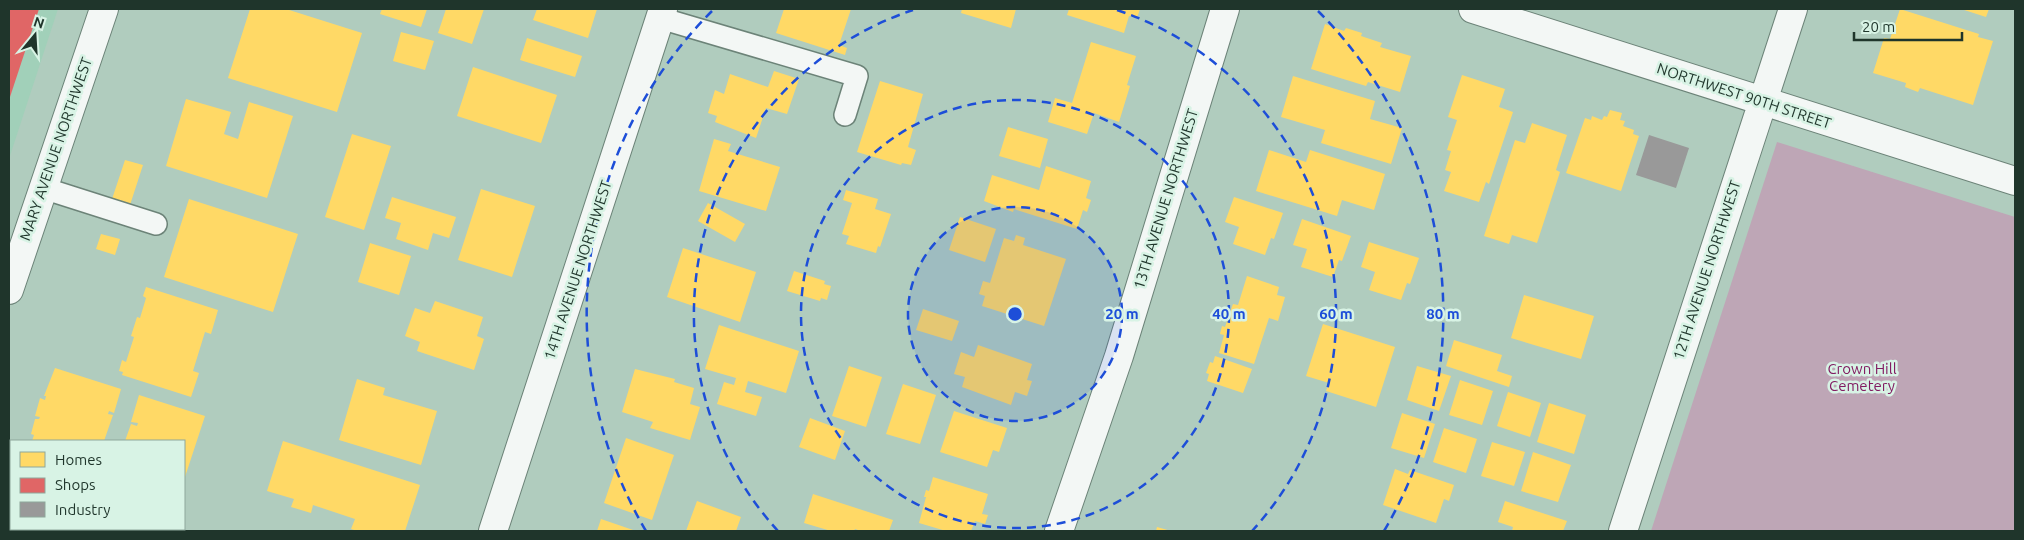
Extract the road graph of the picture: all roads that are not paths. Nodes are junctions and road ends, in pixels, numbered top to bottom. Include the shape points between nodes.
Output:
1 (104, 9) edge
2 (1225, 9) edge
3 (1473, 9) edge
4 (1793, 9) edge
5 (661, 13) edge
6 (1762, 102) junction
7 (844, 116) dead end
8 (2015, 182) edge
9 (43, 188) junction
10 (156, 224) dead end
11 (9, 290) edge
12 (493, 531) edge
13 (1059, 531) edge
14 (1623, 531) edge

1 - 9 street, MARY AVENUE NORTHWEST
2 - 13 street, 13TH AVENUE NORTHWEST via 1117,361
3 - 6 street, NORTHWEST 90TH STREET
4 - 6 street, 12TH AVENUE NORTHWEST
5 - 7 lane via 857,76
5 - 12 street, 14TH AVENUE NORTHWEST
6 - 8 street, NORTHWEST 90TH STREET
6 - 14 street, 12TH AVENUE NORTHWEST
9 - 10 lane
9 - 11 street, MARY AVENUE NORTHWEST

